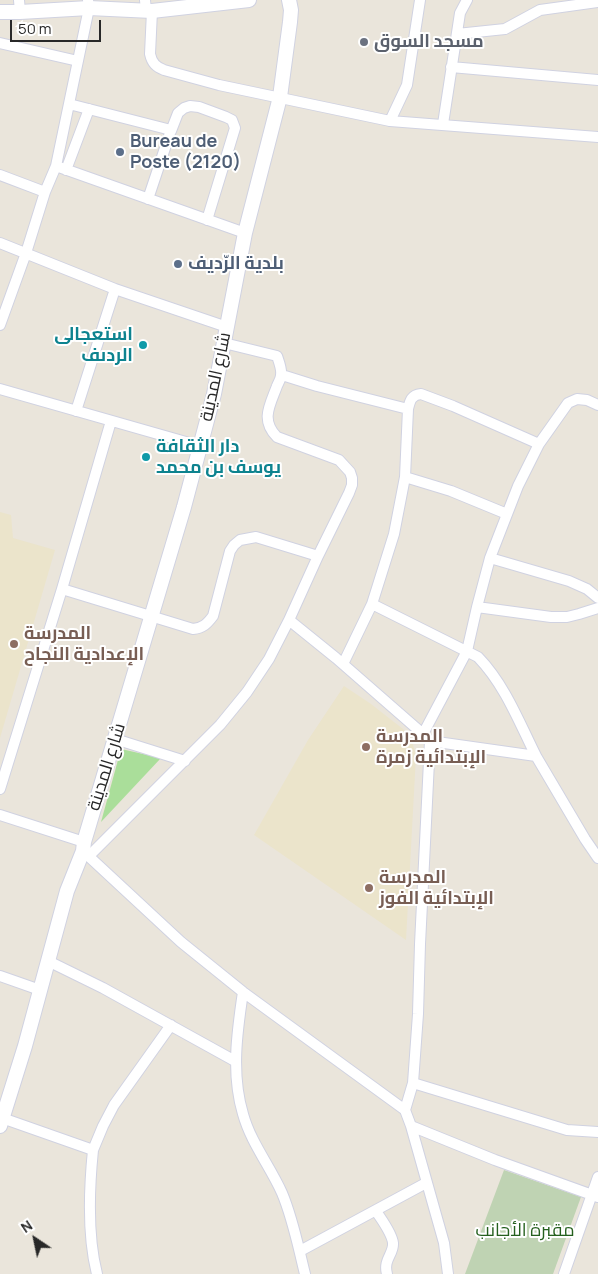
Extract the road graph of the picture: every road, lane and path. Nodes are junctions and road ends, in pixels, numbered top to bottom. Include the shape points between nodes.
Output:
1 (249, 0) edge
2 (289, 0) edge
3 (420, 0) edge
4 (467, 0) edge
5 (598, 2) edge
6 (88, 4) edge
7 (20, 6) edge
8 (148, 7) edge
9 (0, 12) edge
10 (457, 34) junction
11 (0, 43) edge
12 (78, 61) junction
13 (451, 67) junction
14 (598, 80) edge
15 (280, 97) junction
16 (69, 104) junction
17 (89, 110) junction
18 (393, 121) junction
19 (439, 124) junction
20 (171, 131) junction
21 (598, 137) edge
22 (56, 166) junction
23 (66, 170) junction
24 (0, 175) edge
25 (45, 192) junction
26 (148, 199) junction
27 (207, 220) junction
28 (245, 233) junction
29 (0, 243) edge
30 (26, 253) junction
31 (115, 289) junction
32 (0, 325) edge
33 (227, 327) junction
34 (224, 344) junction
35 (282, 375) junction
36 (0, 389) edge
37 (598, 405) edge
38 (406, 409) junction
39 (76, 411) junction
40 (111, 421) junction
41 (539, 444) junction
42 (200, 446) junction
43 (405, 477) junction
44 (507, 514) junction
45 (318, 556) junction
46 (490, 558) junction
47 (62, 589) junction
48 (598, 598) edge
49 (372, 604) junction
50 (477, 607) junction
51 (598, 608) edge
52 (152, 616) junction
53 (289, 620) junction
54 (466, 651) junction
55 (340, 661) junction
56 (426, 737) junction
57 (115, 739) junction
58 (536, 756) junction
59 (185, 761) junction
60 (0, 789) edge
61 (0, 815) edge
62 (85, 850) junction
63 (598, 858) edge
64 (48, 961) junction
65 (0, 976) edge
66 (40, 990) junction
67 (243, 992) junction
68 (171, 1026) junction
69 (235, 1061) junction
70 (413, 1083) junction
71 (405, 1110) junction
72 (1, 1122) edge
73 (411, 1126) junction
74 (598, 1132) edge
75 (93, 1150) junction
76 (598, 1177) edge
77 (426, 1183) junction
78 (595, 1196) edge
79 (376, 1211) junction
80 (300, 1251) junction
81 (98, 1274) edge
82 (305, 1274) edge
83 (387, 1274) edge
84 (448, 1274) edge
85 (564, 1274) edge

1 - 8 street
2 - 15 street, شارع المدينة via 290,22
3 - 18 street via 407,85
4 - 10 street via 460,13
5 - 10 street via 540,10 505,29
6 - 7 street
6 - 8 street
6 - 12 street
7 - 9 street
8 - 15 street via 150,54 158,68
10 - 13 street
11 - 12 street
12 - 16 street
13 - 14 street
13 - 19 street
15 - 18 street
15 - 28 street, شارع المدينة
16 - 17 street
16 - 22 street
17 - 20 street
17 - 23 street
18 - 19 street
19 - 21 street
20 - 26 street
20 - 27 street via 178,113 190,106 232,120 235,128
22 - 23 street
22 - 25 street
23 - 26 street
24 - 25 street
25 - 30 street
26 - 27 street
27 - 28 street
28 - 33 street, شارع المدينة
29 - 30 street
30 - 31 street
30 - 32 street
31 - 33 street
31 - 39 street
33 - 34 street, شارع المدينة
34 - 35 street via 277,356
34 - 42 street, شارع المدينة
35 - 38 street
35 - 45 street via 268,411 272,432 277,437 339,460 352,478 349,493
36 - 39 street
37 - 41 street via 577,399 568,403
38 - 41 street via 412,397 421,394
38 - 43 street
39 - 40 street
40 - 42 street
40 - 47 street
41 - 44 street
42 - 52 street, شارع المدينة
43 - 44 street via 451,491
43 - 49 street via 394,534
44 - 46 street
45 - 52 street via 256,537 240,540 230,551 213,616 208,622 193,629
45 - 53 street
46 - 48 street via 569,581
46 - 50 street
47 - 52 street
47 - 60 street
49 - 54 street
49 - 55 street
50 - 51 street via 551,617 567,617
50 - 54 street
52 - 57 street, شارع المدينة
53 - 55 street
53 - 59 street via 247,692
54 - 56 street
54 - 58 street via 489,669 501,686
55 - 56 street
56 - 58 street
56 - 70 street
57 - 59 street
57 - 62 street, شارع المدينة
58 - 63 street
59 - 62 street
61 - 62 street
62 - 64 street, شارع المدينة via 67,891
62 - 67 street via 181,942
64 - 66 street, شارع المدينة
64 - 68 street
65 - 66 street
66 - 72 street, شارع المدينة
67 - 69 street
67 - 71 street
68 - 69 street
68 - 75 street via 114,1105
69 - 80 street via 242,1113 281,1191
70 - 71 street
70 - 74 street via 567,1130
71 - 73 street
72 - 75 street
73 - 77 street
73 - 78 street
75 - 81 street via 91,1235
76 - 78 street
77 - 79 street
77 - 84 street via 444,1242
78 - 85 street
79 - 80 street
79 - 83 street via 393,1245 386,1264
80 - 82 street

